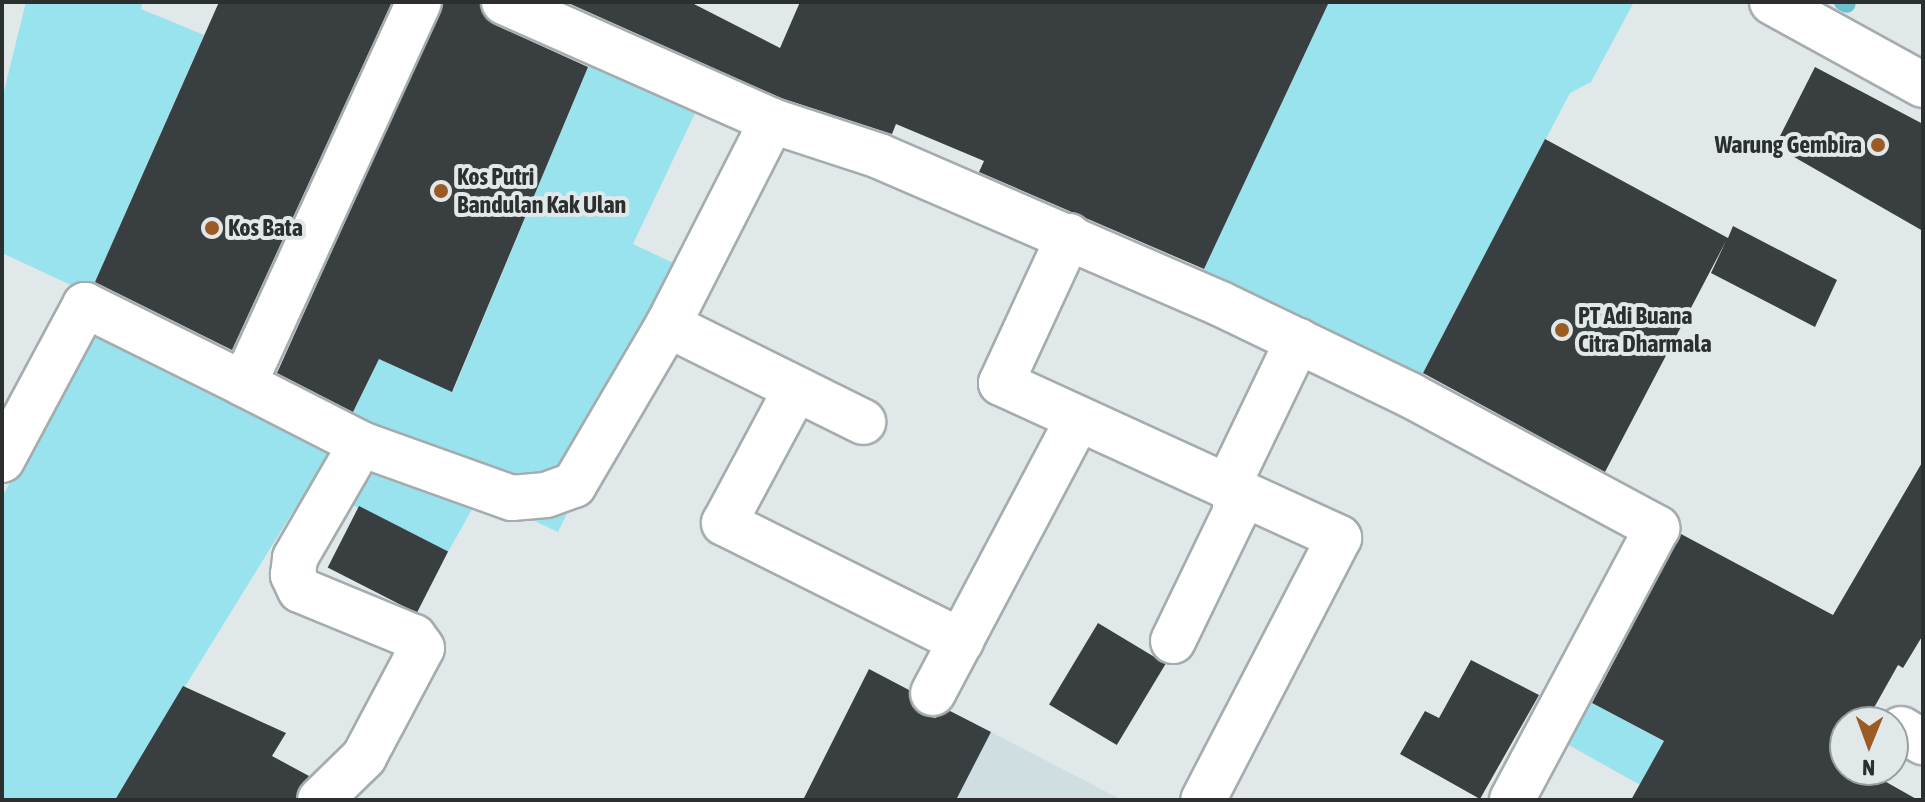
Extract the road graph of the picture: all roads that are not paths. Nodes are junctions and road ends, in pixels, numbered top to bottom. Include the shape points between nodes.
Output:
1 (419, 2) edge
2 (1772, 2) edge
3 (508, 3) edge
4 (1923, 85) edge
5 (772, 121) junction
6 (1069, 236) junction
7 (668, 325) junction
8 (1298, 340) junction
9 (244, 384) junction
10 (796, 389) junction
11 (1078, 419) junction
12 (863, 422) dead end
13 (351, 440) junction
14 (2, 460) edge
15 (1235, 492) junction
16 (961, 641) junction
17 (1173, 641) dead end
18 (933, 693) dead end
19 (320, 800) edge
20 (1203, 800) edge
21 (1512, 800) edge

1 - 9 street
2 - 4 street
3 - 5 street
5 - 6 street via 879,156
5 - 7 street
6 - 8 street
6 - 11 street via 1001,383
7 - 10 street
7 - 13 street via 574,485 546,495 512,498
8 - 15 street via 1235,471
8 - 21 street via 1657,528
9 - 13 street
9 - 14 street via 85,305
10 - 12 street
10 - 16 street via 724,523
11 - 15 street
11 - 16 street
13 - 19 street via 295,558 293,575 300,590 414,637 422,648 364,757
15 - 17 street via 1235,513
15 - 20 street via 1339,538
16 - 18 street

